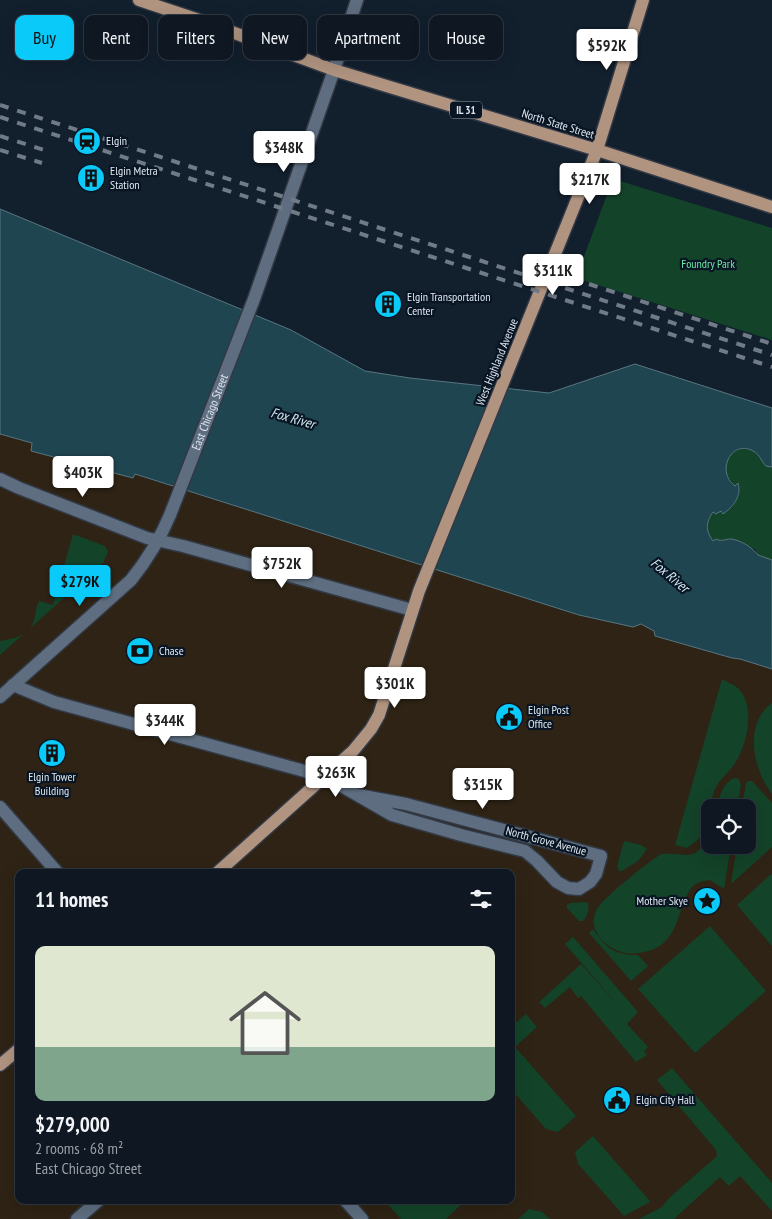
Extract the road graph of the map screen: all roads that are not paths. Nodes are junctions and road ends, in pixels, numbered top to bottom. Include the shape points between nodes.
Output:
1 (139, 0) edge
2 (356, 0) edge
3 (643, 0) edge
4 (334, 70) junction
5 (597, 150) junction
6 (772, 207) edge
7 (0, 479) edge
8 (159, 540) junction
9 (412, 610) junction
10 (13, 685) junction
11 (0, 697) edge
12 (326, 777) junction
13 (358, 795) junction
14 (0, 807) edge
15 (55, 869) edge
16 (221, 869) edge
17 (15, 1052) edge
18 (0, 1065) edge
19 (94, 1204) edge
20 (349, 1204) edge
21 (77, 1219) edge
22 (362, 1219) edge

1 - 4 main road, IL 31
2 - 4 street, East Chicago Street
3 - 5 main road, West Highland Avenue
4 - 5 main road, North State Street / IL 31
4 - 8 street, East Chicago Street via 254,299
5 - 6 main road, North State Street / IL 31
5 - 9 main road, West Highland Avenue
7 - 8 street
8 - 9 street
8 - 10 street, East Chicago Street via 130,580
9 - 12 main road, West Highland Avenue via 375,722 354,751
10 - 11 street, East Chicago Street
10 - 12 street, North Grove Avenue via 54,702
12 - 13 street, North Grove Avenue
12 - 16 main road, West Highland Avenue
13 - 13 street, North Grove Avenue via 402,818 525,851 557,882 568,888 578,890 596,874 601,856 406,804
14 - 15 street
17 - 18 main road
19 - 21 street
20 - 22 street

